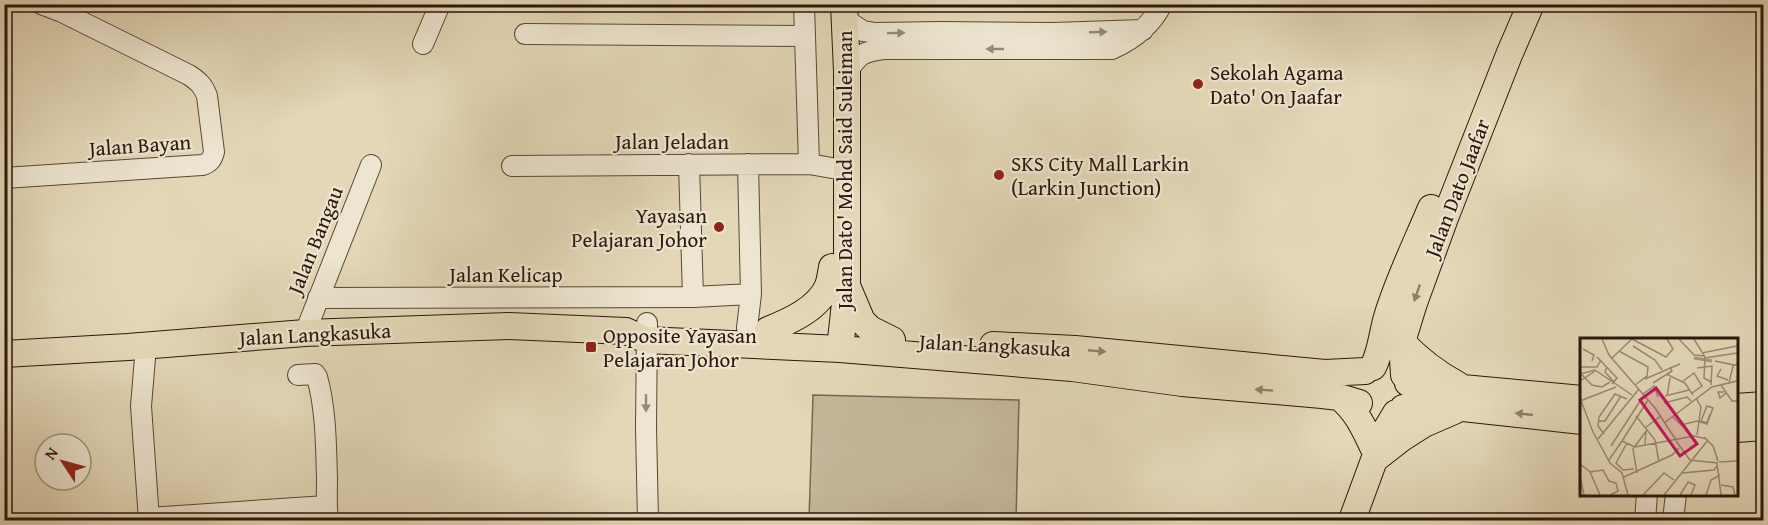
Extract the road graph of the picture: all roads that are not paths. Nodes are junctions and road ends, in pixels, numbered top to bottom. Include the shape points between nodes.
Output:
1 (41, 4) edge
2 (441, 4) edge
3 (804, 4) edge
4 (1162, 4) edge
5 (1512, 4) edge
6 (1531, 4) edge
7 (838, 8) edge
8 (1143, 30) junction
9 (525, 34) dead end
10 (805, 36) junction
11 (423, 44) dead end
12 (847, 72) junction
13 (689, 164) junction
14 (748, 164) junction
15 (371, 165) dead end
16 (512, 166) dead end
17 (821, 166) junction
18 (4, 178) edge
19 (839, 276) junction
20 (751, 294) junction
21 (693, 297) junction
22 (318, 298) junction
23 (1387, 317) junction
24 (758, 329) junction
25 (640, 331) junction
26 (305, 333) junction
27 (892, 340) junction
28 (835, 341) junction
29 (1402, 342) junction
30 (137, 346) junction
31 (4, 354) edge
32 (1369, 369) junction
33 (1325, 373) junction
34 (298, 375) dead end
35 (1406, 379) junction
36 (1463, 398) junction
37 (1580, 399) edge
38 (1354, 403) junction
39 (1764, 405) edge
40 (1738, 407) edge
41 (1399, 411) junction
42 (1580, 421) edge
43 (1764, 428) edge
44 (1738, 429) edge
45 (1372, 458) junction
46 (1647, 495) edge
47 (1676, 495) edge
48 (327, 513) edge
49 (149, 519) edge
50 (648, 520) edge
51 (1352, 520) edge
52 (1645, 520) edge
53 (1673, 520) edge

1 - 18 street, Jalan Bayan via 199,81 207,96 214,152 208,163
2 - 11 street
3 - 10 street
4 - 8 street
5 - 23 main road, Jalan Dato Jaafar
6 -> 29 main road, Jalan Dato Jaafar via 1432,250
7 -> 8 street via 852,24 875,33
7 - 12 main road, Jalan Dato' Mohd Said Suleiman
7 - 17 main road, Jalan Dato' Mohd Said Suleiman
8 -> 12 street via 1112,49 867,51
9 - 10 street
10 - 17 street
12 - 19 main road, Jalan Dato' Mohd Said Suleiman
13 - 14 street, Jalan Jeladan
13 - 16 street, Jalan Jeladan
13 - 21 street
14 - 17 street, Jalan Jeladan
14 - 20 street
15 - 22 street, Jalan Bangau
17 - 19 main road, Jalan Dato' Mohd Said Suleiman
19 - 24 main road via 807,310 793,319
19 - 27 main road via 862,321
19 - 28 main road, Jalan Dato' Mohd Said Suleiman
20 - 21 street, Jalan Kelicap
20 - 24 street
21 - 22 street, Jalan Kelicap
22 - 26 street, Jalan Bangau
23 - 32 main road, Jalan Dato Jaafar via 1378,354
23 - 33 main road via 1361,352
24 - 25 main road, Jalan Langkasuka
24 - 28 main road, Jalan Langkasuka
25 - 26 main road, Jalan Langkasuka via 509,326
25 - 28 main road, Jalan Langkasuka
25 -> 50 street
26 - 30 main road, Jalan Langkasuka
27 - 28 main road, Jalan Langkasuka
27 -> 33 main road, Jalan Langkasuka via 1075,349
38 -> 28 main road, Jalan Langkasuka
29 - 35 main road, Jalan Dato Jaafar
29 - 36 main road
30 - 31 main road, Jalan Langkasuka
30 - 49 street
32 - 33 main road, Jalan Langkasuka
32 - 35 main road via 1390,366
32 - 38 main road via 1356,386
34 - 48 street via 315,374 322,394
35 - 36 main road
35 - 41 main road via 1409,392
36 - 37 main road
36 - 41 main road
42 -> 36 main road
36 - 45 main road
38 - 41 main road via 1379,417
38 - 45 main road via 1348,405 1359,418
39 - 40 main road
41 - 45 main road
43 - 44 main road
45 - 51 main road
46 - 52 street
47 - 53 street
48 - 49 street

